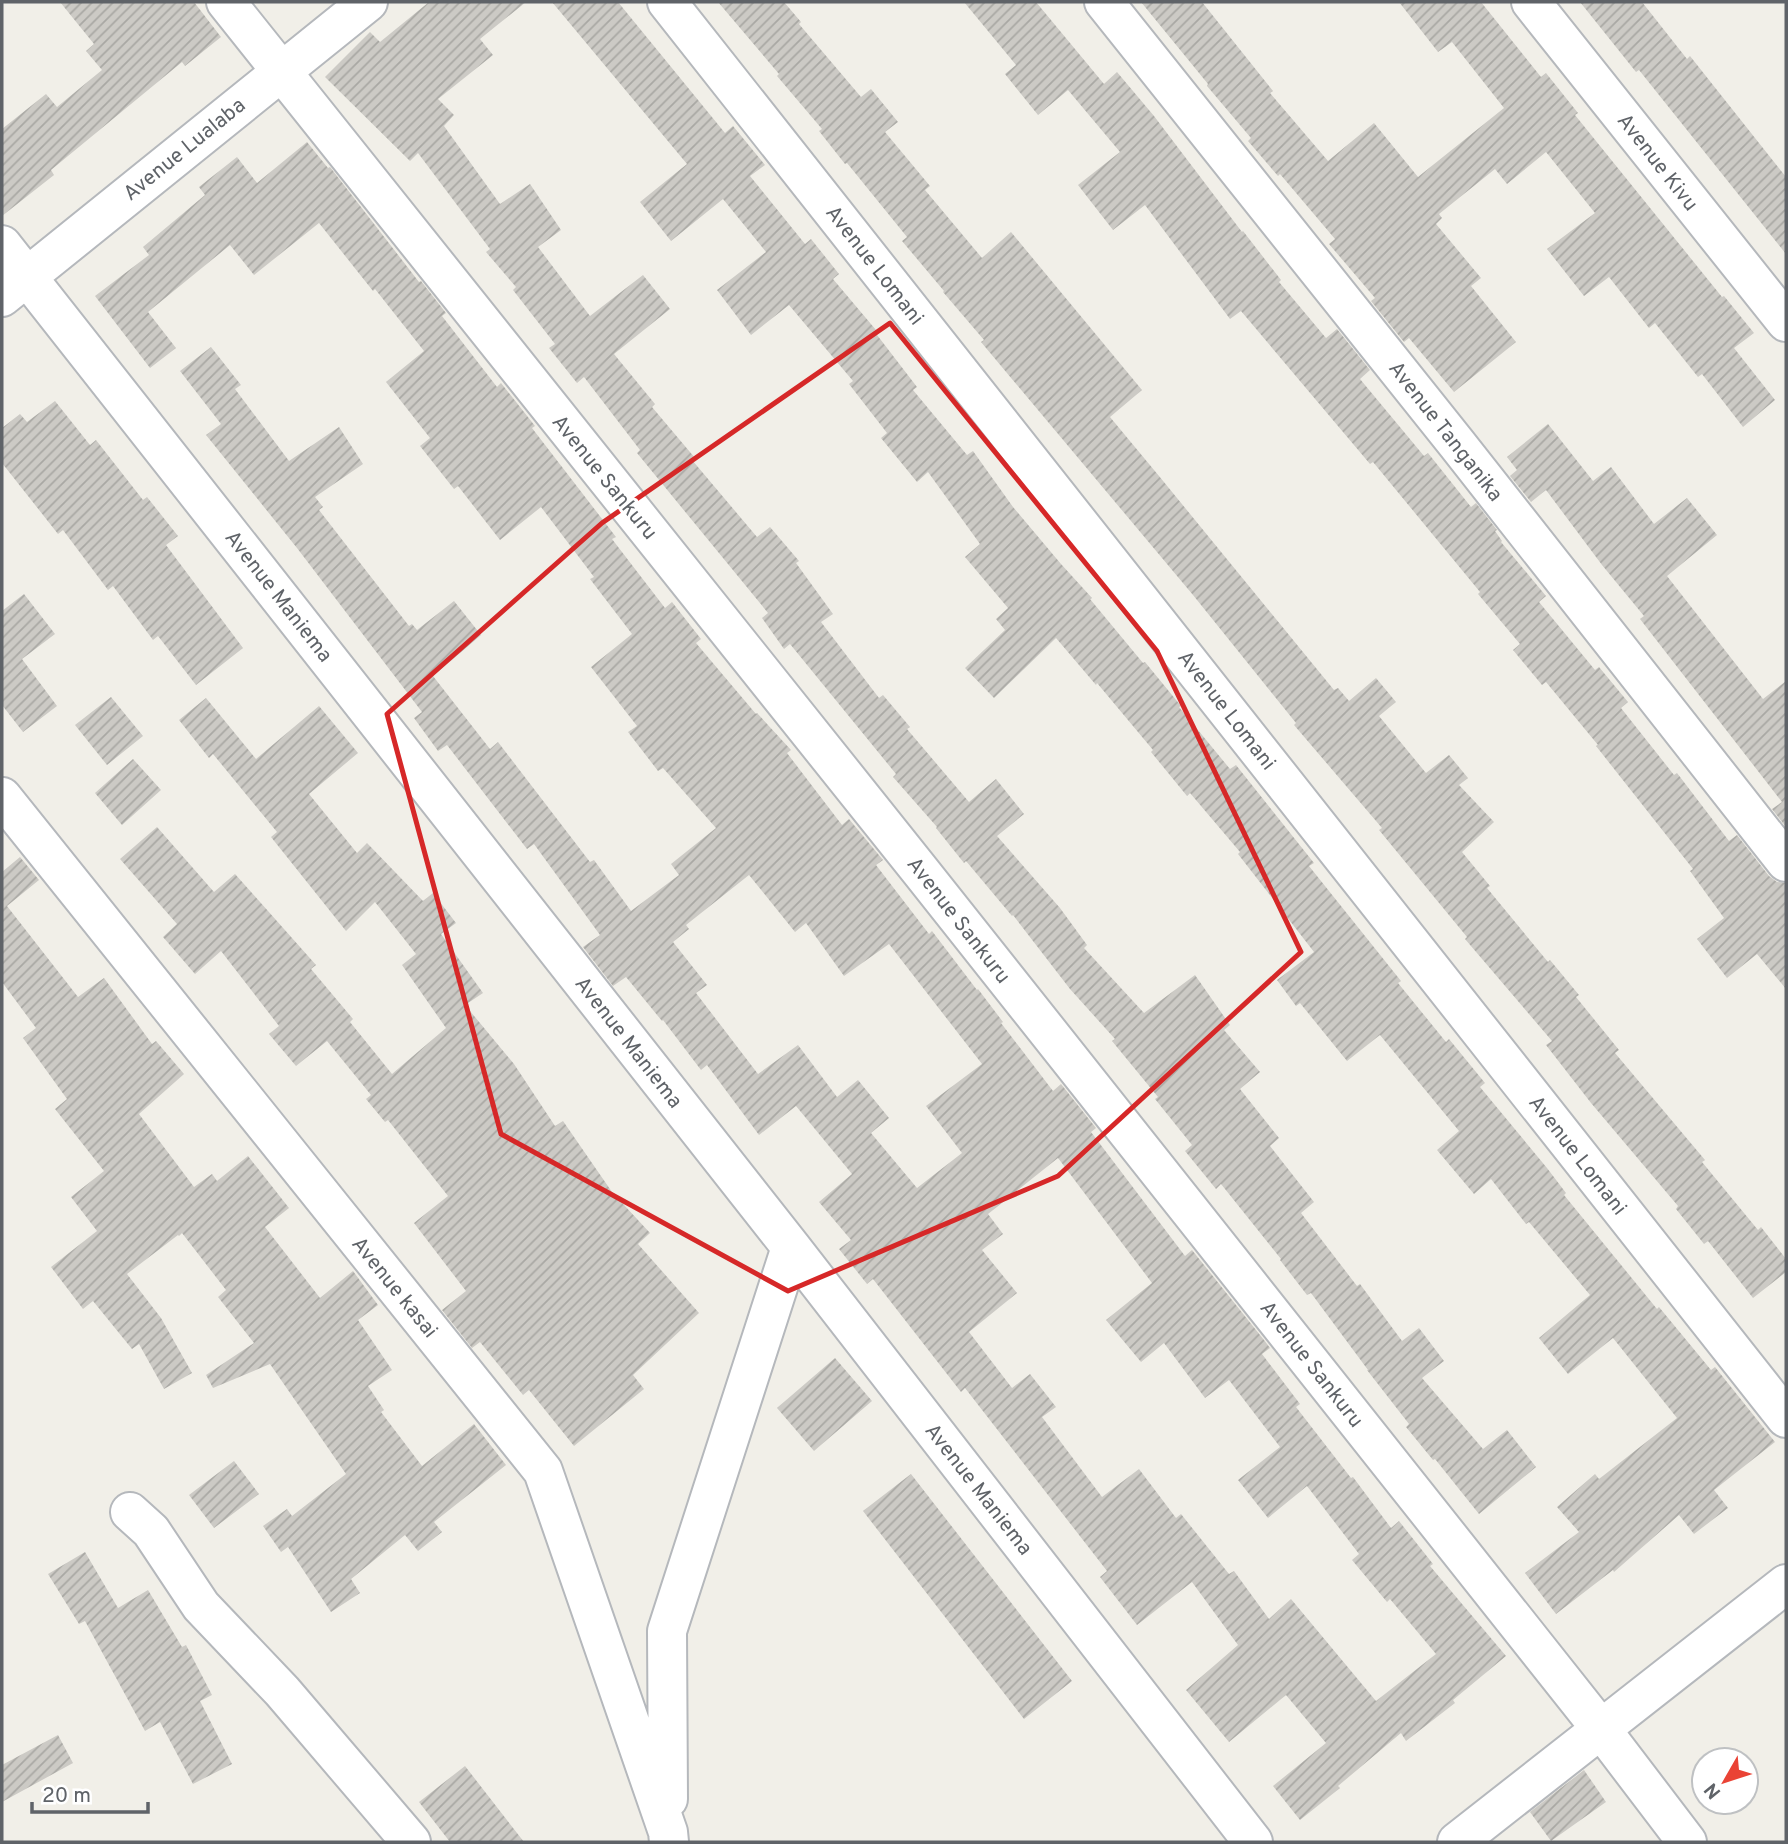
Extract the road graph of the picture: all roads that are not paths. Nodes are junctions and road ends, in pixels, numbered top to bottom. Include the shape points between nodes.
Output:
1 (226, 2) edge
2 (368, 2) edge
3 (667, 2) edge
4 (1104, 2) edge
5 (1531, 2) edge
6 (280, 71) junction
7 (2, 245) edge
8 (14, 287) edge
9 (1786, 322) edge
10 (2, 797) edge
11 (1786, 862) edge
12 (791, 1247) junction
13 (1786, 1418) edge
14 (130, 1512) dead end
15 (1786, 1584) edge
16 (1601, 1729) junction
17 (669, 1837) edge
18 (411, 1842) edge
19 (1253, 1842) edge
20 (1457, 1842) edge
21 (1687, 1842) edge

1 - 6 street, Avenue Sankuru
2 - 6 street, Avenue Lualaba
3 - 13 street, Avenue Lomani
4 - 11 street, Avenue Tanganika
5 - 9 street, Avenue Kivu
6 - 8 street, Avenue Lualaba
6 - 16 street, Avenue Sankuru
7 - 8 street, Avenue Maniema
8 - 12 street, Avenue Maniema
10 - 17 street, Avenue kasai via 543,1471
12 - 17 street via 667,1631
12 - 19 street, Avenue Maniema
14 - 18 street via 151,1531 201,1606 282,1691
15 - 16 street
16 - 20 street
16 - 21 street, Avenue Sankuru

